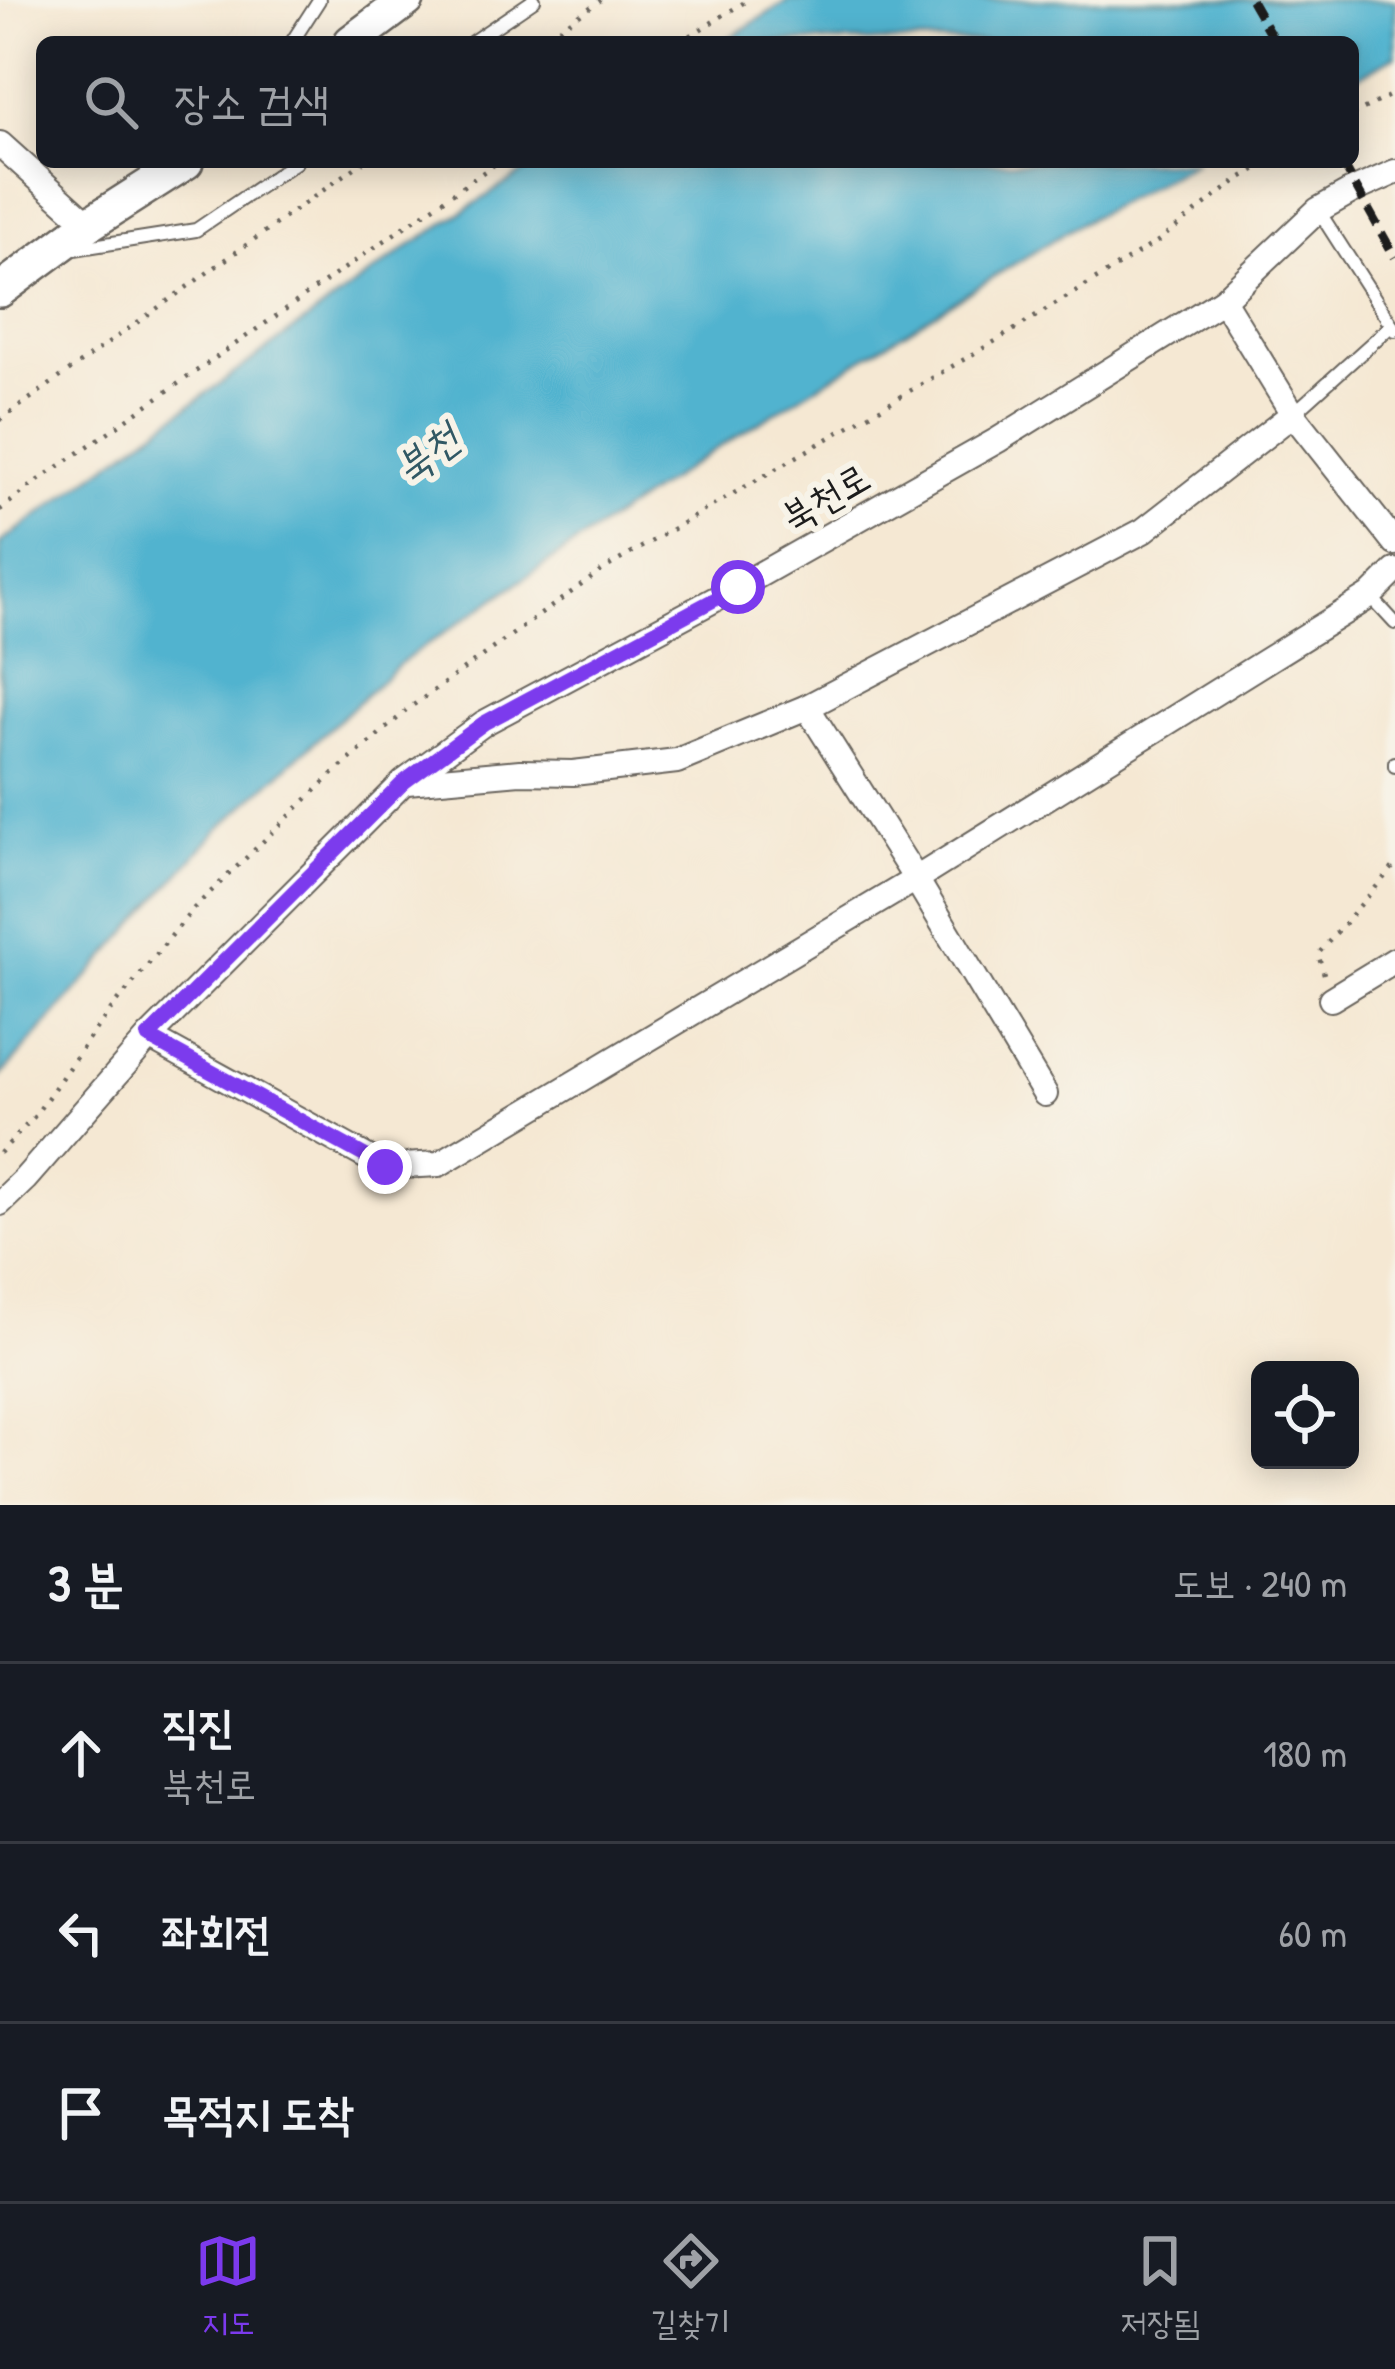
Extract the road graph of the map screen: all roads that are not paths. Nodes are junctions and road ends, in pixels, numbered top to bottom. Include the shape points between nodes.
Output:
1 (320, 0) edge
2 (407, 0) edge
3 (534, 0) edge
4 (296, 36) edge
5 (359, 36) edge
6 (481, 36) edge
7 (0, 143) edge
8 (177, 168) edge
9 (287, 168) edge
10 (1395, 172) edge
11 (1318, 210) junction
12 (88, 224) junction
13 (55, 252) junction
14 (0, 290) edge
15 (1223, 300) junction
16 (1394, 328) edge
17 (1293, 414) junction
18 (1395, 543) edge
19 (1395, 572) edge
20 (1370, 596) junction
21 (1395, 622) edge
22 (807, 707) junction
23 (404, 782) junction
24 (916, 880) junction
25 (1395, 960) edge
26 (1331, 999) road end
27 (148, 1037) junction
28 (1045, 1094) dead end
29 (26, 1179) junction
30 (0, 1192) edge
31 (0, 1203) edge

1 - 4 lane
2 - 5 street
3 - 6 lane
7 - 12 street
8 - 12 street
9 - 13 lane via 196,230
10 - 11 street, 북천로
11 - 15 street, 북천로
11 - 16 lane
12 - 13 street
13 - 14 street
15 - 17 street
15 - 23 street, 북천로 via 998,440 484,723
16 - 17 lane
17 - 18 street
17 - 22 street via 1143,531
19 - 20 street
20 - 21 lane
20 - 24 street
22 - 23 street via 676,760
22 - 24 street
23 - 27 street, 북천로
24 - 27 street via 439,1164 385,1167
24 - 28 street
25 - 26 street
27 - 29 street, 북천로
29 - 30 lane
29 - 31 street, 북천로

